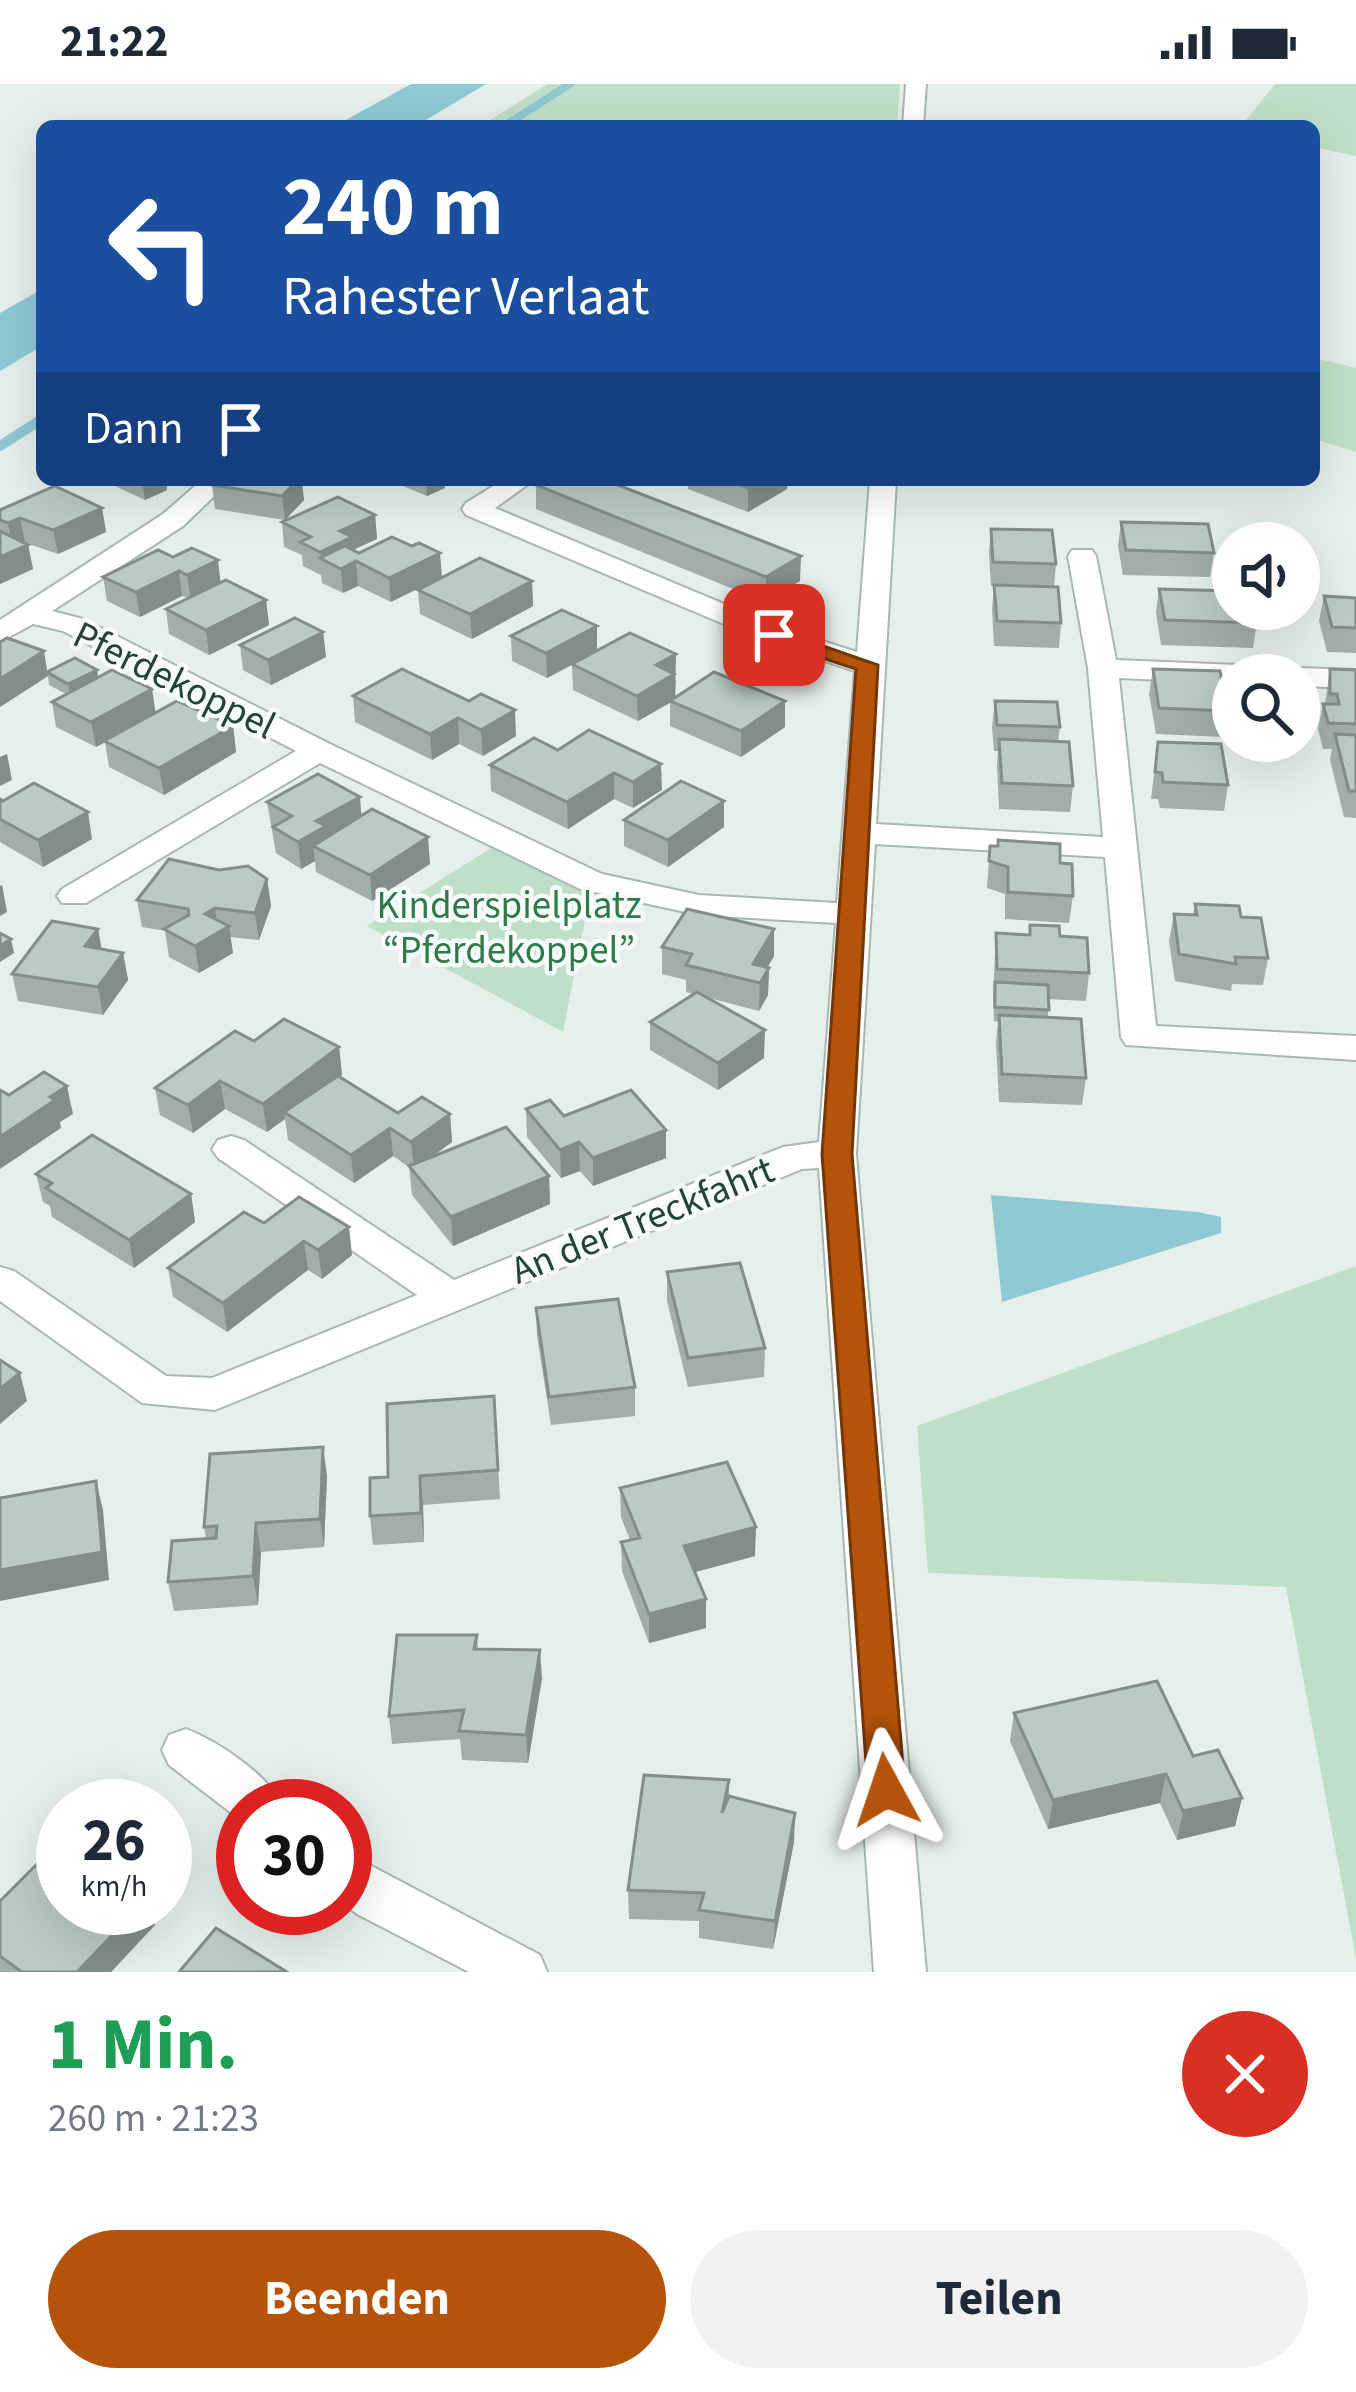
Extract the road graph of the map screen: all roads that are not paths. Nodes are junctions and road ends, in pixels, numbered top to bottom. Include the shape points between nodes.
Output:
1 (916, 84) edge
2 (913, 120) edge
3 (211, 486) edge
4 (511, 486) edge
5 (882, 486) edge
6 (1082, 556) dead end
7 (28, 614) junction
8 (0, 633) edge
9 (867, 665) junction
10 (1103, 668) junction
11 (1212, 673) edge
12 (1320, 677) edge
13 (1356, 679) edge
14 (319, 751) junction
15 (860, 833) junction
16 (1119, 848) junction
17 (74, 896) dead end
18 (852, 914) junction
19 (1356, 1048) edge
20 (231, 1149) dead end
21 (837, 1154) junction
22 (0, 1281) edge
23 (449, 1297) junction
24 (186, 1750) dead end
25 (223, 1779) edge
26 (372, 1896) edge
27 (520, 1972) edge
28 (901, 1972) edge

1 - 2 street
3 - 7 street
4 - 9 street via 475,509 774,635
5 - 9 street
6 - 10 street
7 - 8 street
7 - 14 street, Pferdekoppel via 73,625
9 - 15 street
10 - 11 street
10 - 16 street
12 - 13 street
14 - 17 street, Pferdekoppel
14 - 18 street, Pferdekoppel via 592,882 699,905
15 - 16 street
15 - 18 street
16 - 19 street via 1139,1037
18 - 21 street
20 - 23 street
21 - 23 street, An der Treckfahrt via 797,1156
21 - 28 street
22 - 23 street, An der Treckfahrt via 157,1392 215,1394
24 - 25 street
26 - 27 street

